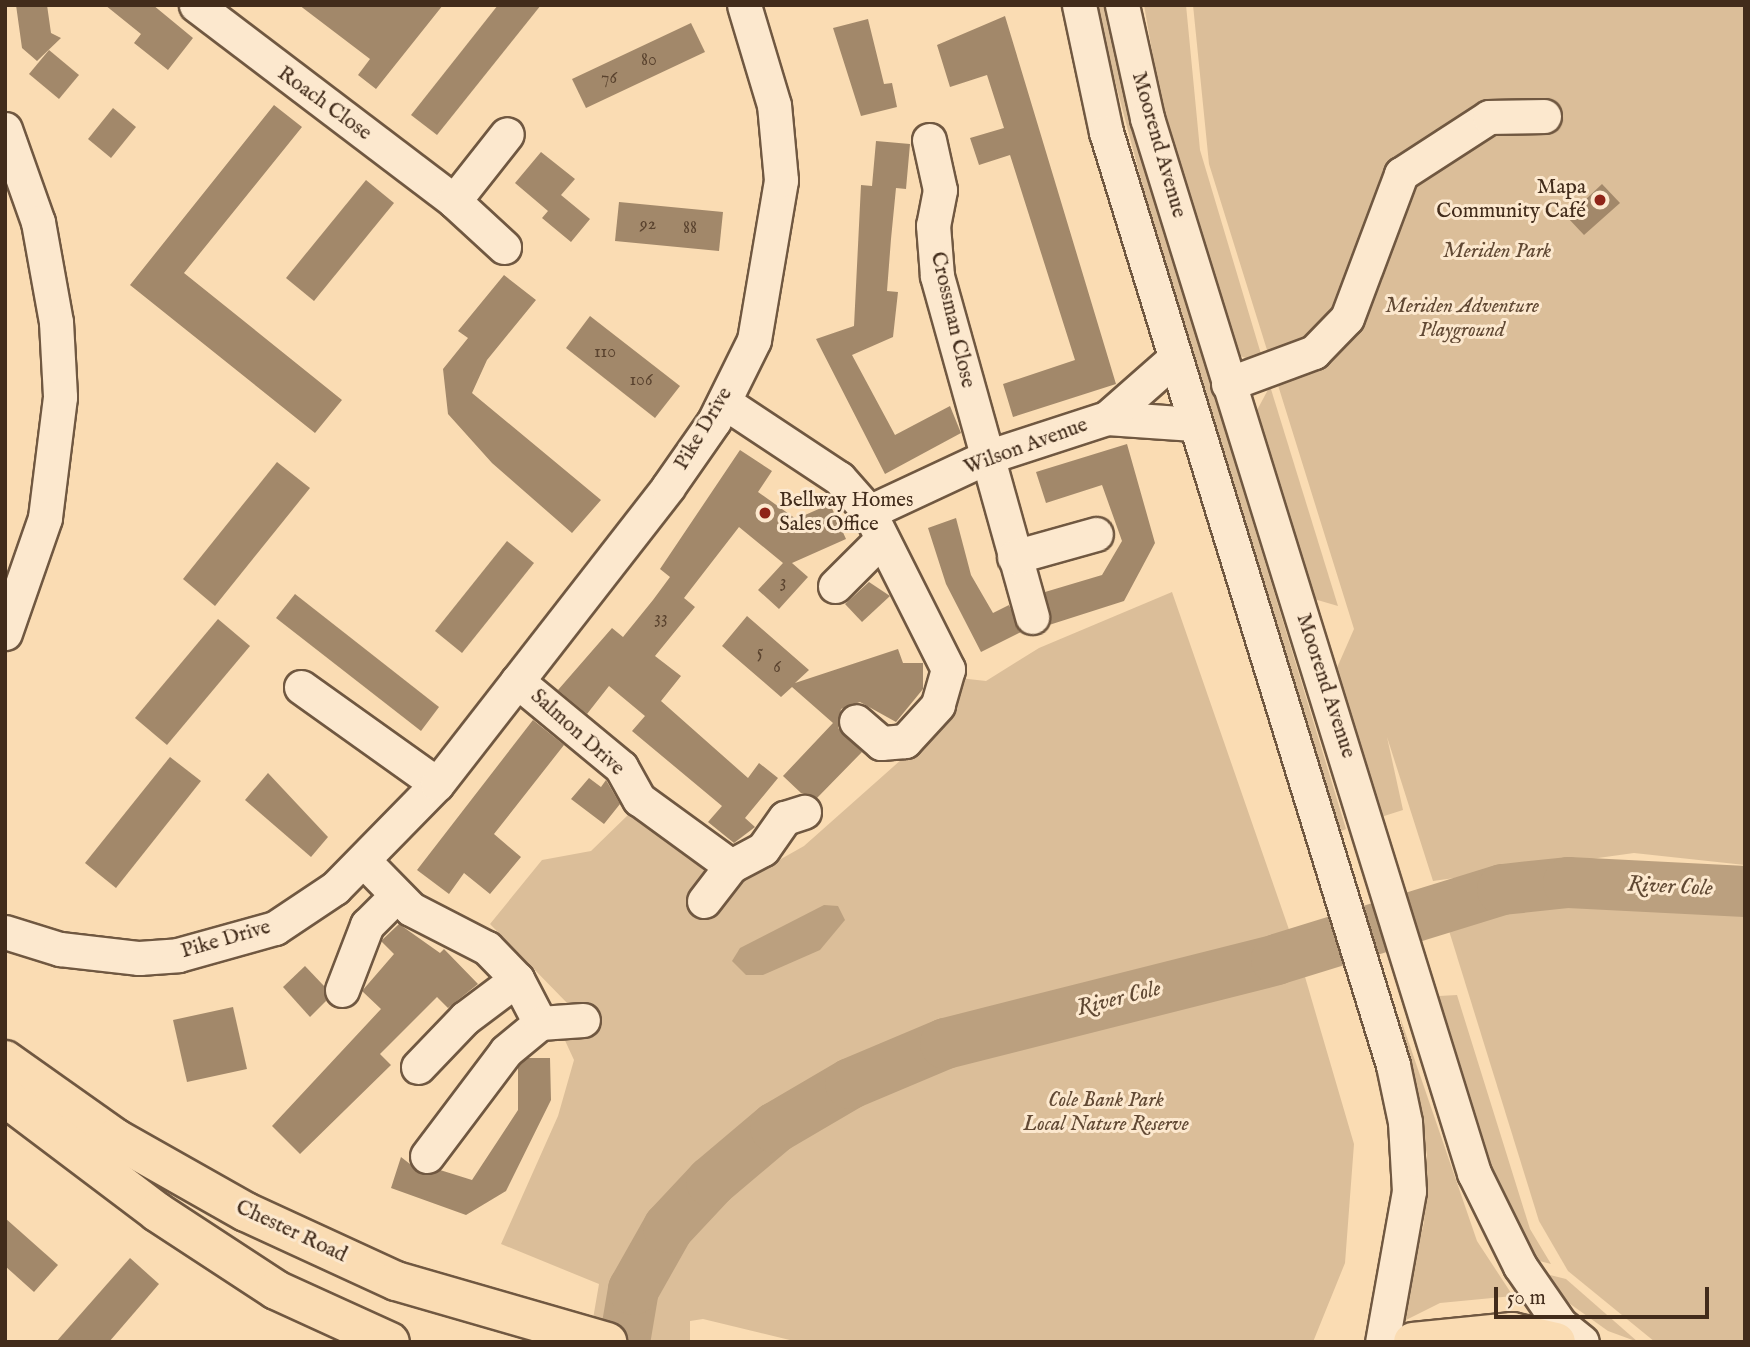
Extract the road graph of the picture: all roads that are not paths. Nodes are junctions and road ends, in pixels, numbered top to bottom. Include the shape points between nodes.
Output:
1 (196, 5) edge
2 (744, 5) edge
3 (1079, 5) edge
4 (1122, 5) edge
5 (1544, 116) dead end
6 (5, 129) edge
7 (507, 134) dead end
8 (929, 140) dead end
9 (454, 201) junction
10 (504, 247) dead end
11 (1174, 359) junction
12 (1228, 384) junction
13 (724, 402) junction
14 (1107, 418) junction
15 (1194, 424) junction
16 (987, 457) junction
17 (876, 526) junction
18 (1096, 534) dead end
19 (1014, 557) junction
20 (835, 586) dead end
21 (1032, 617) dead end
22 (5, 634) edge
23 (517, 681) junction
24 (302, 687) dead end
25 (856, 721) dead end
26 (437, 784) junction
27 (804, 812) dead end
28 (364, 861) junction
29 (732, 866) junction
30 (396, 896) junction
31 (704, 901) dead end
32 (5, 932) edge
33 (517, 979) junction
34 (342, 990) dead end
35 (583, 1020) dead end
36 (540, 1023) junction
37 (5, 1060) edge
38 (418, 1068) dead end
39 (5, 1097) edge
40 (427, 1156) dead end
41 (592, 1338) edge
42 (390, 1342) edge
43 (1382, 1342) edge
44 (1413, 1342) edge
45 (1556, 1342) edge
46 (1582, 1342) edge

1 - 9 street, Roach Close
2 - 13 street, Pike Drive via 774,105 781,180 754,340
3 - 11 street, Moorend Avenue via 1106,132
4 - 12 street, Moorend Avenue via 1147,118
5 - 12 street via 1489,117 1401,174 1347,318 1314,352
6 - 22 street via 37,222 56,322 61,397 46,518
7 - 9 street
8 - 16 street, Crossman Close via 940,190 933,225 937,276
9 - 10 street, Roach Close
11 - 14 street, Wilson Avenue
11 - 15 street, Moorend Avenue
12 - 46 street, Moorend Avenue via 1369,821 1474,1173 1520,1266 1560,1324
13 - 17 street via 839,478
13 - 23 street, Pike Drive via 668,487
14 - 15 street, Wilson Avenue
14 - 16 street, Wilson Avenue
15 - 43 street, Moorend Avenue via 1378,1014 1405,1122 1409,1191
16 - 17 street, Wilson Avenue
16 - 19 street, Crossman Close
17 - 20 street
17 - 25 street via 948,669 938,705 905,741 881,743
18 - 19 street
19 - 21 street, Crossman Close
23 - 26 street, Pike Drive
23 - 29 street, Salmon Drive via 621,767 639,799
24 - 26 street
26 - 28 street, Pike Drive
27 - 29 street via 785,818 763,849
28 - 30 street
28 - 32 street, Pike Drive via 275,928 178,955 60,949
29 - 31 street
30 - 33 street via 487,948
30 - 34 street via 367,925
33 - 36 street
33 - 38 street via 465,1018
35 - 36 street
36 - 40 street via 506,1051
37 - 41 highway, Chester Road via 115,1138 246,1212 396,1281
39 - 42 highway via 245,1270
44 - 45 highway via 1498,1332

